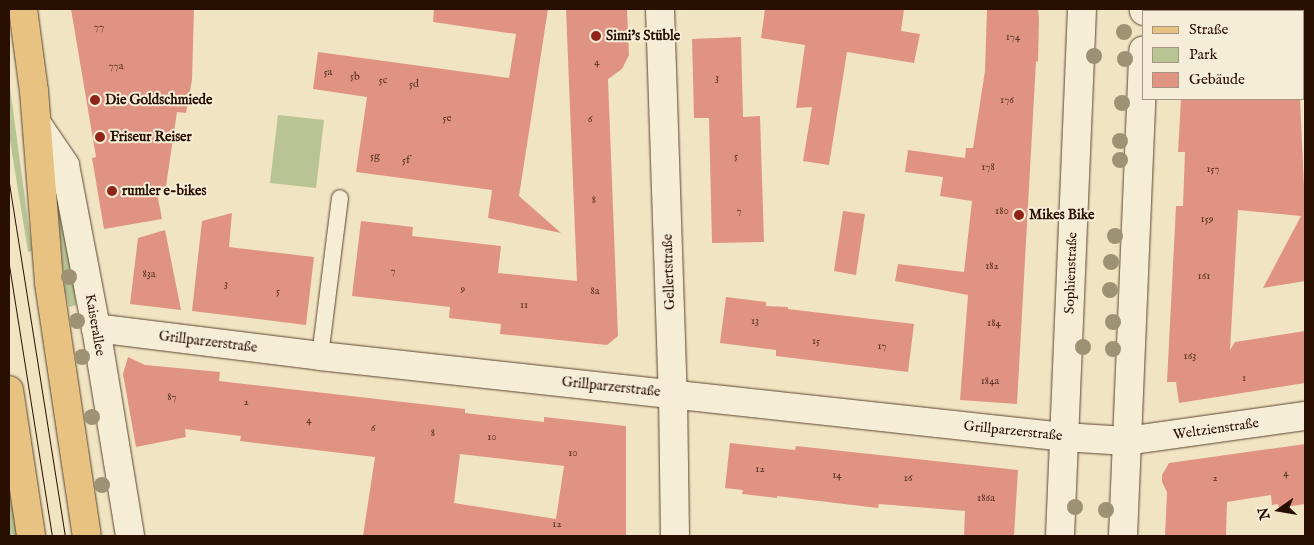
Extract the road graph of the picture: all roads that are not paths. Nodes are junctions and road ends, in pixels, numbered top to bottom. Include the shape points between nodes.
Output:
1 (23, 9) edge
2 (660, 9) edge
3 (1082, 9) edge
4 (1142, 73) edge
5 (37, 124) junction
6 (340, 198) dead end
7 (96, 328) junction
8 (320, 356) junction
9 (9, 390) edge
10 (673, 394) junction
11 (1305, 416) edge
12 (1064, 437) junction
13 (1126, 441) junction
14 (31, 536) edge
15 (86, 536) edge
16 (130, 536) edge
17 (675, 536) edge
18 (1060, 536) edge
19 (1123, 536) edge

1 - 5 main road, Kaiserallee
2 - 10 street, Gellertstraße
3 - 12 street, Sophienstraße
4 - 13 street
5 - 7 street, Kaiserallee via 66,165
5 - 15 main road, Kaiserallee via 49,283
6 - 8 lane
7 - 8 street, Grillparzerstraße
7 - 16 street, Kaiserallee
8 - 10 street, Grillparzerstraße
9 - 14 main road
10 - 12 street, Grillparzerstraße
10 - 17 street, Gellertstraße
11 - 13 street, Weltzienstraße
12 - 13 street, Grillparzerstraße
12 - 18 street, Sophienstraße
13 - 19 street

